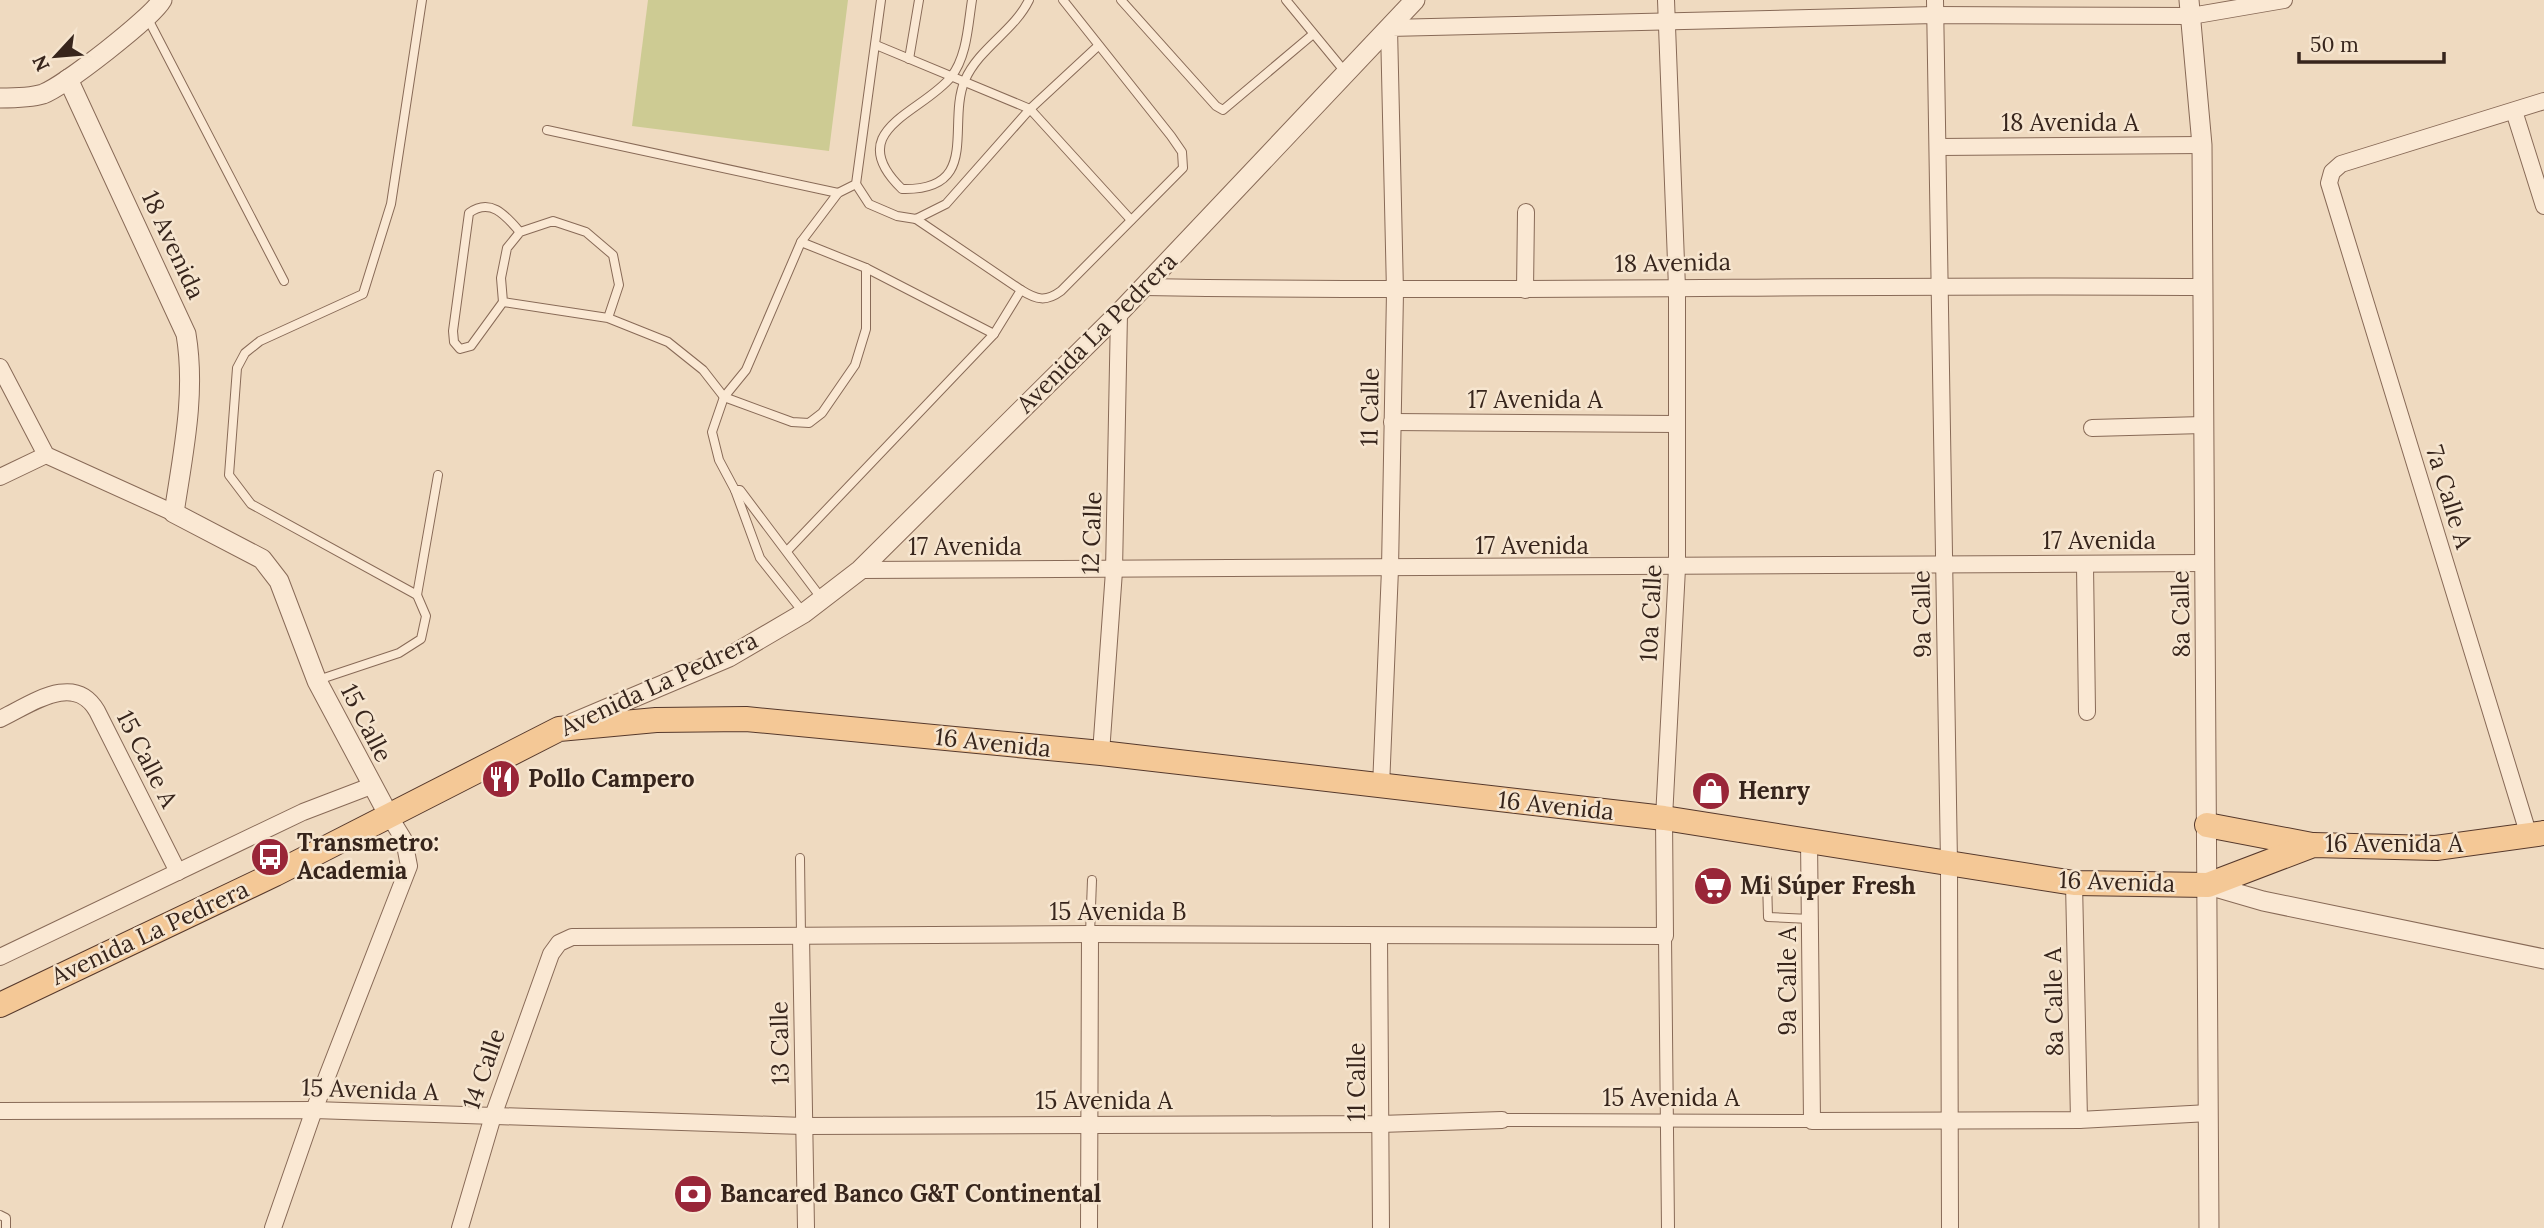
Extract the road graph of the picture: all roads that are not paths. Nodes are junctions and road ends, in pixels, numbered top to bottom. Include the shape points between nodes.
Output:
1 (162, 0) edge
2 (422, 0) edge
3 (881, 0) edge
4 (919, 0) edge
5 (972, 0) edge
6 (1030, 0) edge
7 (1063, 0) edge
8 (1121, 0) edge
9 (1286, 0) edge
10 (1415, 0) edge
11 (1666, 0) edge
12 (2284, 0) edge
13 (1935, 7) edge
14 (2190, 8) edge
15 (147, 17) junction
16 (1667, 20) junction
17 (1389, 28) junction
18 (1312, 35) junction
19 (876, 45) junction
20 (1098, 46) junction
21 (909, 59) junction
22 (1346, 73) junction
23 (951, 77) junction
24 (68, 79) junction
25 (965, 81) junction
26 (0, 98) edge
27 (2544, 101) edge
28 (1030, 109) junction
29 (2514, 111) junction
30 (547, 130) dead end
31 (2202, 145) junction
32 (1939, 146) junction
33 (856, 184) junction
34 (838, 193) junction
35 (2544, 206) edge
36 (1526, 212) dead end
37 (916, 219) junction
38 (1131, 220) junction
39 (520, 232) junction
40 (802, 242) junction
41 (866, 268) junction
42 (285, 281) dead end
43 (1941, 285) junction
44 (1144, 287) junction
45 (2202, 287) junction
46 (1677, 288) junction
47 (1021, 290) junction
48 (1525, 290) junction
49 (1395, 292) junction
50 (503, 302) junction
51 (1119, 313) junction
52 (608, 318) junction
53 (994, 334) junction
54 (0, 366) edge
55 (724, 397) junction
56 (1392, 422) junction
57 (1677, 424) junction
58 (2203, 425) junction
59 (2092, 428) dead end
60 (46, 455) junction
61 (438, 475) dead end
62 (0, 477) edge
63 (735, 490) junction
64 (174, 513) junction
65 (788, 550) junction
66 (2205, 563) junction
67 (1943, 564) junction
68 (2085, 565) junction
69 (1677, 568) junction
70 (1390, 569) junction
71 (860, 570) junction
72 (1114, 571) junction
73 (417, 595) junction
74 (822, 599) junction
75 (804, 613) junction
76 (317, 681) junction
77 (2087, 712) dead end
78 (0, 719) edge
79 (559, 729) junction
80 (1101, 754) junction
81 (371, 786) junction
82 (1381, 787) junction
83 (388, 814) junction
84 (1664, 818) junction
85 (2207, 825) junction
86 (2537, 835) edge
87 (1809, 840) junction
88 (2313, 845) junction
89 (800, 858) dead end
90 (1949, 863) junction
91 (178, 872) junction
92 (1767, 879) dead end
93 (1093, 880) dead end
94 (2074, 883) junction
95 (2208, 885) junction
96 (1810, 919) junction
97 (1090, 934) junction
98 (801, 936) junction
99 (1378, 936) junction
100 (1665, 936) junction
101 (572, 937) joint
102 (0, 957) edge
103 (2544, 959) edge
104 (0, 1005) edge
105 (314, 1110) junction
106 (0, 1111) edge
107 (2209, 1113) junction
108 (493, 1116) junction
109 (1502, 1120) joint
110 (2079, 1120) junction
111 (1812, 1121) junction
112 (1949, 1121) junction
113 (1667, 1122) junction
114 (1090, 1123) junction
115 (1380, 1124) junction
116 (804, 1126) junction
117 (0, 1216) edge
118 (6, 1228) edge
119 (273, 1228) edge
120 (460, 1228) edge
121 (806, 1228) edge
122 (1089, 1228) edge
123 (1381, 1228) edge
124 (1668, 1228) edge
125 (1950, 1228) edge
126 (2209, 1228) edge

1 - 15 street
2 - 73 lane via 391,204 363,294 260,341 246,353 237,368 229,475 251,504
3 - 19 lane
4 - 21 lane
5 - 23 lane via 965,47
6 - 25 lane
7 - 20 lane
8 - 18 lane via 1223,110
9 - 18 lane
10 - 17 street, Avenida La Pedrera
11 - 16 street, 10a Calle
12 - 14 street
13 - 14 street
13 - 16 street
13 - 32 street, 9a Calle
14 - 31 street, 8a Calle
15 - 24 street
15 - 42 lane
16 - 17 street
16 - 46 street, 10a Calle
17 - 22 street, Avenida La Pedrera
17 - 49 street, 11 Calle
18 - 22 lane
19 - 21 lane
19 - 33 lane
20 - 28 lane
20 - 38 lane via 1182,152 1183,168
21 - 23 lane
22 - 44 street, Avenida La Pedrera
23 - 25 lane
23 - 25 lane via 885,132 880,152 886,174 902,190 921,190 946,178 955,158
24 - 26 street via 43,94
24 - 64 street, 18 Avenida via 186,334 191,394
25 - 28 lane
27 - 29 street
28 - 37 lane via 946,204
28 - 38 lane
29 - 35 street
29 - 86 street, 7a Calle A via 2341,164 2329,183
30 - 34 lane
31 - 32 street, 18 Avenida A
31 - 45 street, 8a Calle
32 - 43 street, 9a Calle
33 - 34 lane
33 - 37 lane via 869,204
34 - 40 lane
36 - 48 street
37 - 47 lane
38 - 47 lane via 1049,300 1035,299
39 - 50 lane via 507,248 500,278
39 - 50 lane via 502,212 478,206 470,213 454,342 460,349 471,346
39 - 52 lane via 553,221 586,232 613,255 619,285
40 - 41 lane
40 - 55 lane via 746,370
41 - 53 lane
41 - 55 lane via 866,329 855,365 822,413 809,423 792,422
43 - 45 street, 18 Avenida
43 - 46 street, 18 Avenida
43 - 67 street, 9a Calle
44 - 49 street, 18 Avenida
44 - 51 street, Avenida La Pedrera
45 - 58 street, 8a Calle
46 - 48 street, 18 Avenida
46 - 57 street, 10a Calle
47 - 53 lane
48 - 49 street, 18 Avenida
49 - 56 street, 11 Calle
50 - 52 lane
51 - 71 street, Avenida La Pedrera
51 - 72 street, 12 Calle
52 - 55 lane via 668,342 703,370
53 - 65 lane
54 - 60 street
55 - 63 lane via 712,432 719,460
56 - 57 street, 17 Avenida A
56 - 70 street, 11 Calle
57 - 69 street, 10a Calle
58 - 59 street
58 - 66 street, 8a Calle
60 - 62 street
60 - 64 street, 15 Calle
61 - 73 lane
63 - 65 lane via 740,490
63 - 75 lane via 760,558
64 - 76 street, 15 Calle via 262,559 279,580
65 - 74 lane
66 - 68 street, 17 Avenida
66 - 85 street, 8a Calle
67 - 68 street, 17 Avenida
67 - 69 street, 17 Avenida
67 - 90 street, 9a Calle
68 - 77 street
69 - 70 street, 17 Avenida
69 - 84 street, 10a Calle
70 - 72 street, 17 Avenida
70 - 82 street, 11 Calle
71 - 72 street, 17 Avenida
71 - 74 street, Avenida La Pedrera
72 - 80 street, 12 Calle
73 - 76 lane via 426,616 421,639 399,653
74 - 75 street, Avenida La Pedrera
75 - 79 street, Avenida La Pedrera via 729,657
76 - 81 street, 15 Calle
78 - 91 street, 15 Calle A via 55,692 80,694 93,704
79 - 80 main road, 16 Avenida via 656,720 746,719
79 - 83 main road, Avenida La Pedrera
80 - 82 main road, 16 Avenida
81 - 83 street, 15 Calle
81 - 91 street, Avenida La Pedrera via 303,812
82 - 84 main road, 16 Avenida
83 - 104 main road, Avenida La Pedrera via 275,874
83 - 105 street, 15 Calle via 404,839 409,866
84 - 87 main road, 16 Avenida
84 - 100 street, 10a Calle
85 - 88 main road
85 - 95 street, 8a Calle
86 - 88 main road, 16 Avenida A via 2436,848
87 - 90 main road, 16 Avenida
87 - 96 street, 9a Calle A
88 - 95 main road, 16 Avenida A
89 - 98 lane, 13 Calle
90 - 94 main road, 16 Avenida
90 - 112 street, 9a Calle
91 - 102 street, Avenida La Pedrera
92 - 96 lane via 1768,917
93 - 97 lane
94 - 95 main road, 16 Avenida
94 - 110 street, 8a Calle A
95 - 103 street, 16 Avenida via 2263,901
95 - 107 street, 8a Calle
96 - 111 street, 9a Calle A
97 - 98 street, 15 Avenida B
97 - 99 street, 15 Avenida B
97 - 114 street
98 - 101 street, 15 Avenida B
98 - 116 street, 13 Calle
99 - 100 street, 15 Avenida B
99 - 115 street, 11 Calle
100 - 113 street, 10a Calle
101 - 108 street, 14 Calle via 559,943 551,954
105 - 106 street, 15 Avenida A
105 - 108 street, 15 Avenida A
105 - 119 street, 15 Calle
107 - 110 street, 15 Avenida A
107 - 126 street, 8a Calle
108 - 116 street, 15 Avenida A
108 - 120 street, 14 Calle
109 - 113 street, 15 Avenida A
109 - 115 street, 15 Avenida A
110 - 112 street, 15 Avenida A
111 - 112 street, 15 Avenida A
111 - 113 street, 15 Avenida A
112 - 125 street, 9a Calle
113 - 124 street, 10a Calle
114 - 115 street, 15 Avenida A
114 - 116 street, 15 Avenida A
114 - 122 street
115 - 123 street, 11 Calle
116 - 121 street, 13 Calle
117 - 118 lane via 6,1218

